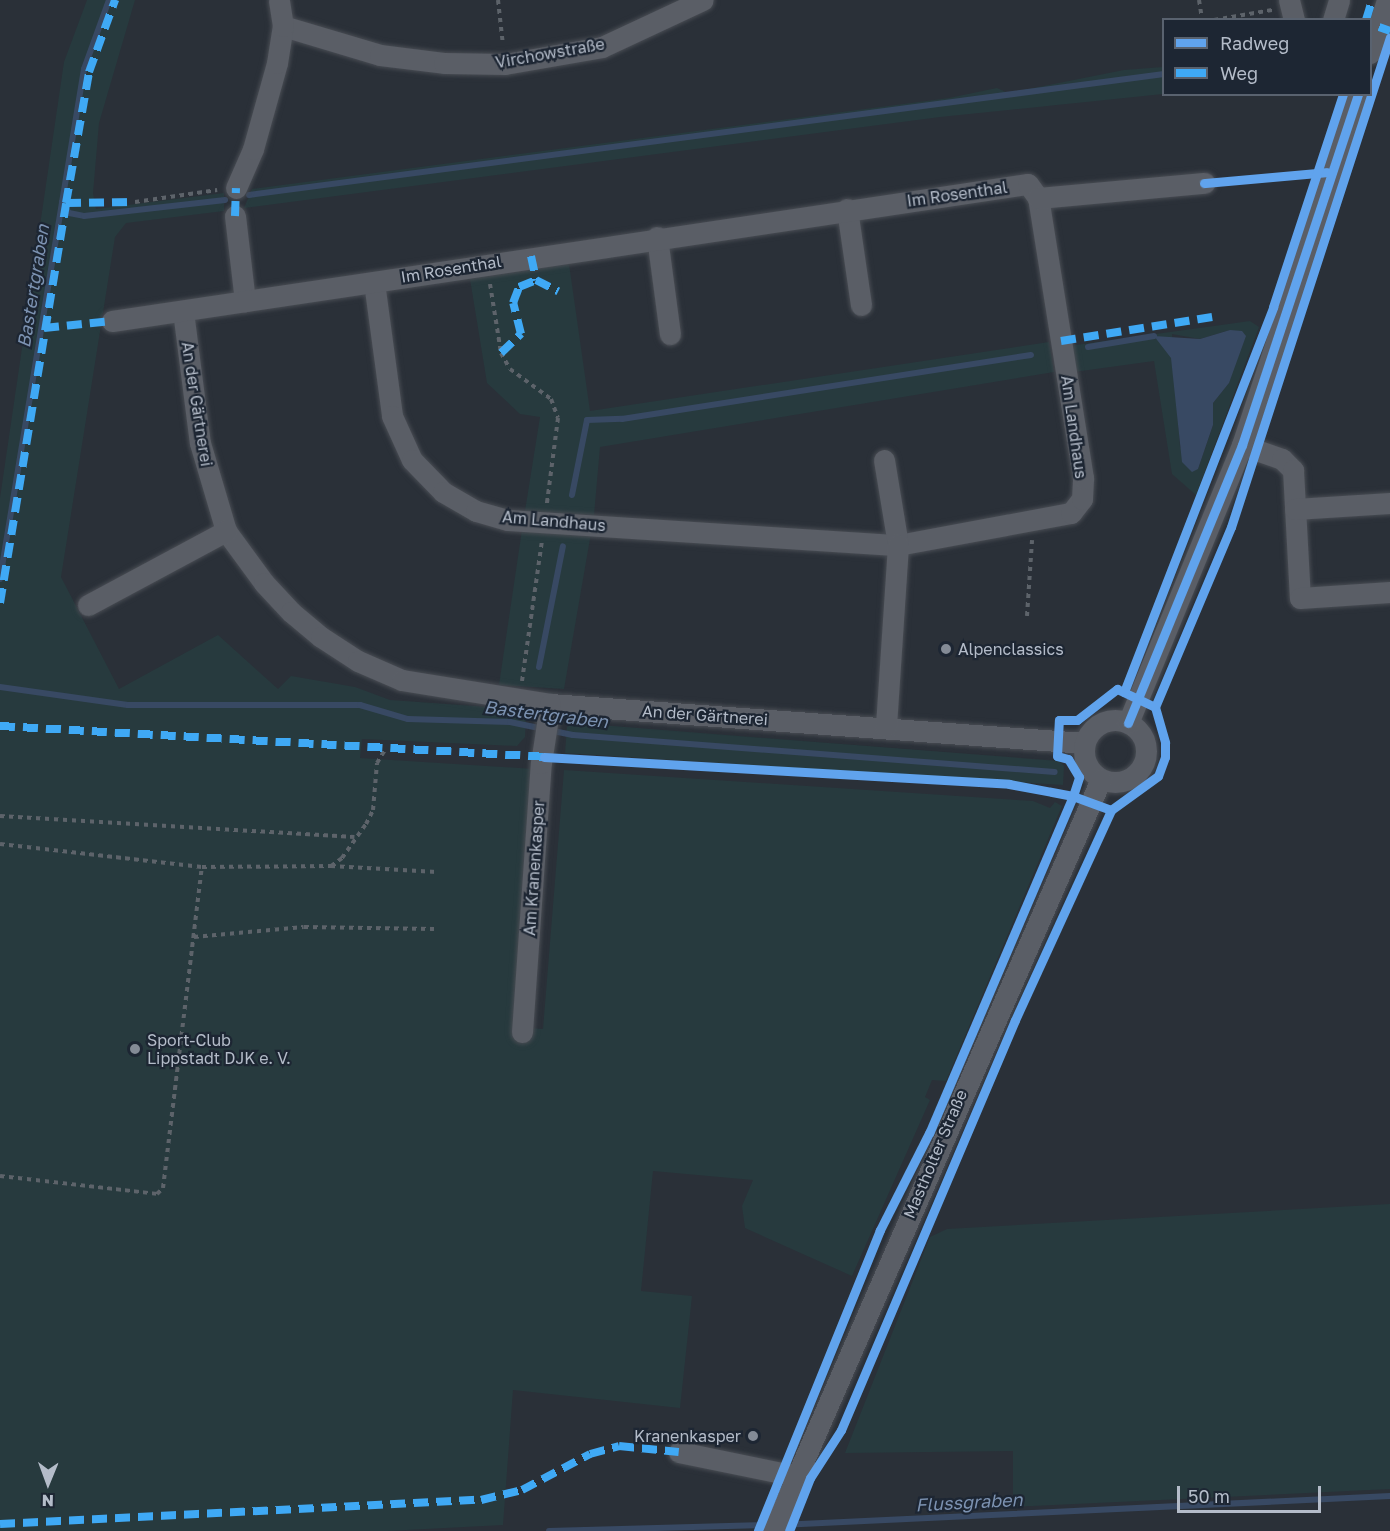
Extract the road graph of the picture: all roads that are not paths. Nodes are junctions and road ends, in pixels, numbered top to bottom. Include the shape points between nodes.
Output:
1 (279, 0) edge
2 (704, 0) edge
3 (1387, 0) edge
4 (283, 26) junction
5 (1375, 26) edge
6 (1372, 46) edge
7 (1357, 96) edge
8 (1204, 183) dead end
9 (236, 188) road end
10 (1038, 198) junction
11 (847, 208) junction
12 (235, 216) dead end
13 (657, 237) junction
14 (374, 282) junction
15 (245, 301) junction
16 (861, 305) dead end
17 (183, 311) junction
18 (112, 321) dead end
19 (670, 334) dead end
20 (1242, 445) junction
21 (884, 460) dead end
22 (1390, 503) edge
23 (1295, 509) junction
24 (226, 531) junction
25 (898, 546) junction
26 (1390, 592) edge
27 (88, 605) dead end
28 (548, 721) junction
29 (1128, 723) junction
30 (886, 728) junction
31 (1085, 744) junction
32 (1101, 778) junction
33 (522, 1032) dead end
34 (679, 1452) dead end
35 (796, 1476) junction
36 (772, 1531) edge

1 - 4 street
2 - 4 street, Virchowstraße via 602,46 505,64 444,63 380,55
3 - 5 street
4 - 9 street via 254,149
5 - 6 street
7 - 20 street
8 - 10 street
10 - 11 street, Im Rosenthal via 1028,184
10 - 25 street, Am Landhaus via 1083,478 1082,500 1071,513
11 - 13 street, Im Rosenthal
11 - 16 street
12 - 15 street
13 - 14 street, Im Rosenthal
13 - 19 street
14 - 15 street, Im Rosenthal
14 - 25 street, Am Landhaus via 392,416 412,460 443,492 476,511 508,520
15 - 17 street, Im Rosenthal
17 - 18 street, Im Rosenthal
17 - 24 street, An der Gärtnerei via 200,442
20 - 23 street via 1282,459 1293,470
20 - 29 street
21 - 25 street
22 - 23 street
23 - 26 street via 1300,598
24 - 27 street
24 - 28 street, An der Gärtnerei via 291,612 321,638 358,661 402,680 520,698
25 - 30 street
28 - 30 street, An der Gärtnerei
28 - 33 street, Am Kranenkasper
29 - 31 street via 1101,723
29 - 32 street via 1142,736 1143,764 1130,778
30 - 31 street, An der Gärtnerei
31 - 32 street via 1087,764
32 - 35 street, Mastholter Straße
34 - 35 street
35 - 36 street, Mastholter Straße

